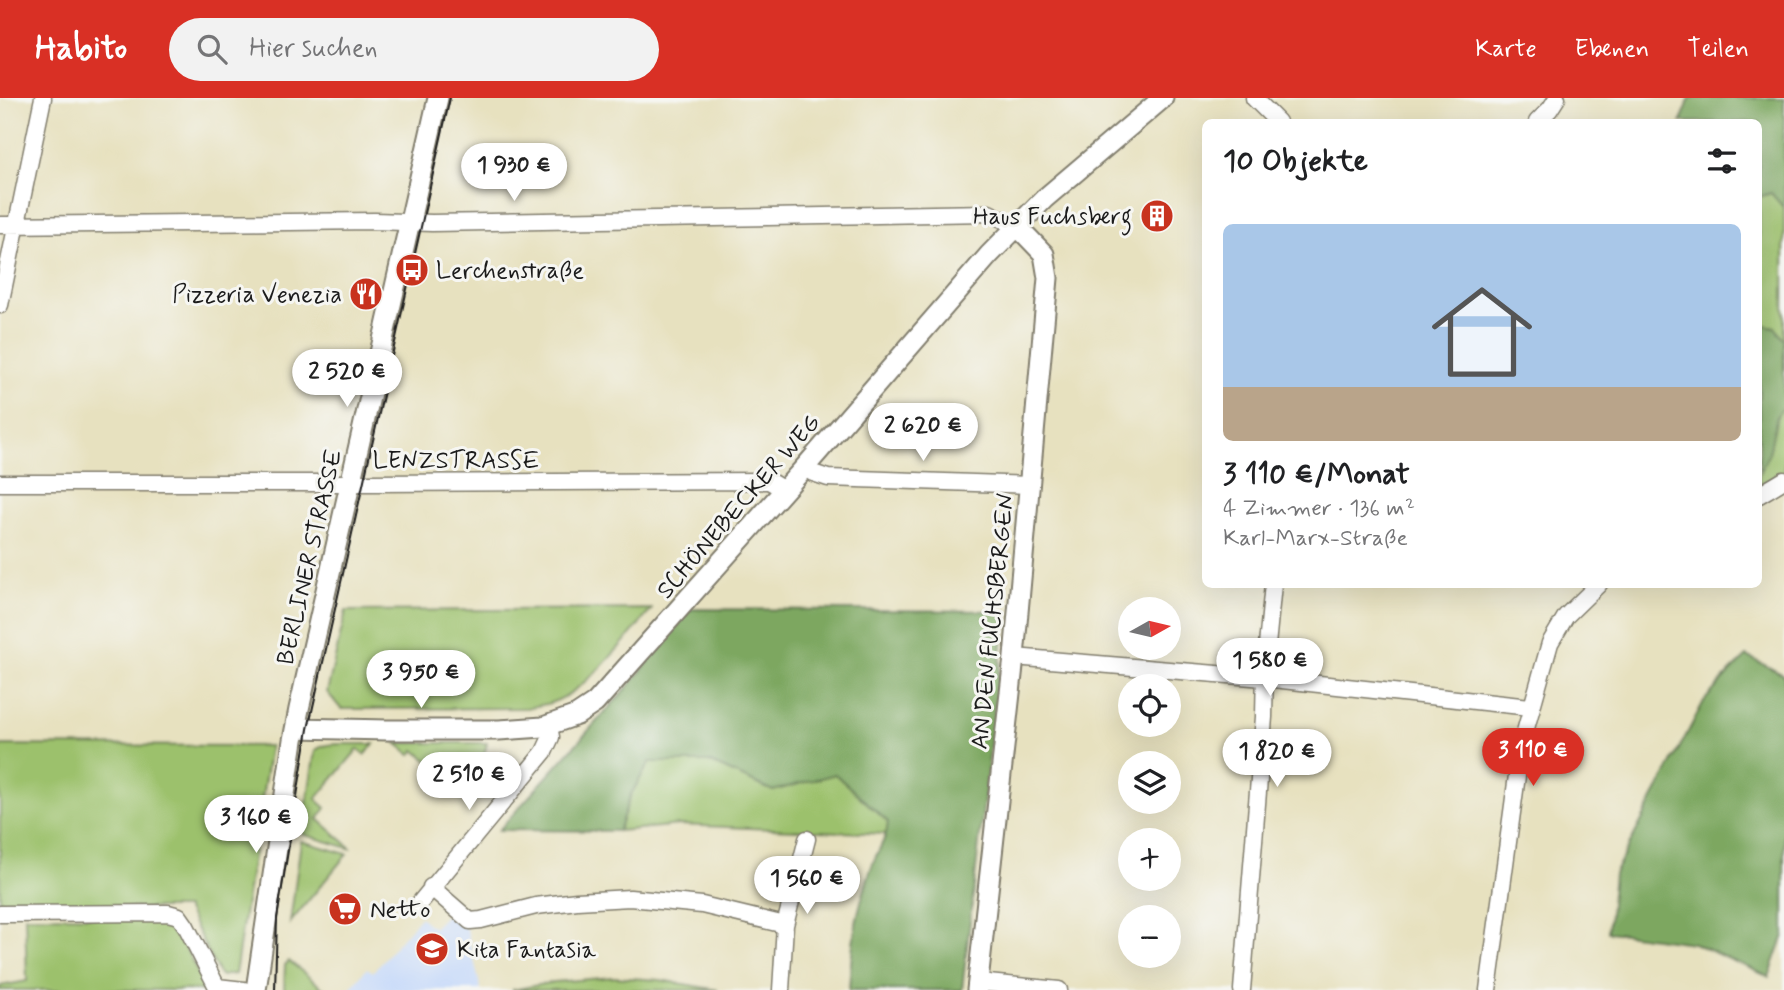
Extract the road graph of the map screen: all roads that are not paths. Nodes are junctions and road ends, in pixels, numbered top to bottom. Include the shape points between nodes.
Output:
1 (43, 98) edge
2 (438, 98) edge
3 (1163, 98) edge
4 (1254, 98) edge
5 (1557, 98) edge
6 (1275, 119) edge
7 (1540, 119) edge
8 (410, 223) junction
9 (8, 225) edge
10 (1017, 226) junction
11 (0, 305) edge
12 (805, 467) junction
13 (1784, 480) edge
14 (0, 483) edge
15 (352, 483) junction
16 (1031, 485) junction
17 (784, 490) junction
18 (1762, 493) edge
19 (1273, 588) edge
20 (1595, 588) edge
21 (1014, 657) junction
22 (1264, 678) junction
23 (1530, 707) junction
24 (549, 726) junction
25 (296, 728) junction
26 (807, 839) dead end
27 (431, 887) junction
28 (418, 905) dead end
29 (0, 914) edge
30 (785, 925) junction
31 (978, 986) edge
32 (244, 990) edge
33 (256, 990) edge
34 (780, 990) edge
35 (1059, 990) edge
36 (1242, 990) edge
37 (1488, 990) edge

1 - 9 street
2 - 8 street, BERLINER STRASSE
3 - 10 street, SCHÖNEBECKER WEG
4 - 6 street
5 - 7 street
8 - 9 street
8 - 10 street via 989,213
8 - 15 street, BERLINER STRASSE
9 - 11 street
10 - 12 street, SCHÖNEBECKER WEG
10 - 16 street, AN DEN FUCHSBERGEN via 1044,254 1048,278
12 - 16 street via 828,478
12 - 17 street, SCHÖNEBECKER WEG
13 - 18 street
14 - 15 street, LENZSTRASSE
15 - 17 street, LENZSTRASSE via 769,481
15 - 25 street, BERLINER STRASSE
16 - 21 street, AN DEN FUCHSBERGEN
17 - 24 street, SCHÖNEBECKER WEG via 595,703
19 - 22 street
20 - 23 street via 1566,616 1549,643
21 - 22 street
21 - 31 street, AN DEN FUCHSBERGEN
22 - 23 street
22 - 36 street
23 - 37 street
24 - 25 street, SCHÖNEBECKER WEG via 499,730
24 - 27 street via 551,737 544,752
25 - 33 street, BERLINER STRASSE
26 - 30 street
27 - 28 street
27 - 30 street via 470,921 536,906 630,898 702,905
29 - 32 street via 179,916 217,987
30 - 34 street
31 - 35 street

